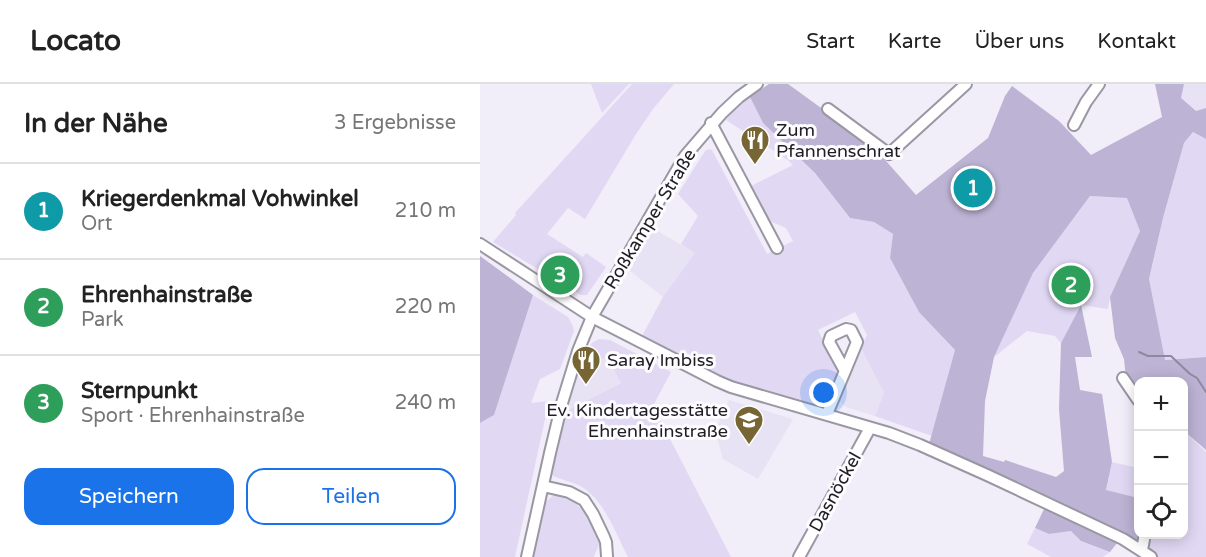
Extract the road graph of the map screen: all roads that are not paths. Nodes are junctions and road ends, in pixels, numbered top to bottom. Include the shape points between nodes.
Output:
1 (757, 84) edge
2 (966, 84) edge
3 (1099, 84) edge
4 (828, 109) dead end
5 (711, 123) junction
6 (1074, 125) dead end
7 (480, 244) edge
8 (777, 248) dead end
9 (592, 317) junction
10 (845, 371) dead end
11 (1123, 378) dead end
12 (1134, 394) edge
13 (827, 414) junction
14 (870, 428) junction
15 (543, 486) junction
16 (1144, 539) edge
17 (1142, 550) junction
18 (607, 556) edge
19 (527, 557) edge
20 (800, 557) edge
21 (1151, 557) edge

1 - 5 street, Roßkamper Straße
2 - 4 street via 889,154
3 - 6 street
5 - 8 street, Roßkamper Straße
5 - 9 street, Roßkamper Straße via 685,156
7 - 9 street
9 - 13 street via 731,387
9 - 15 street via 562,403
10 - 13 street
11 - 12 street
13 - 14 street
14 - 17 street via 987,475
14 - 20 street, Dasnöckel
15 - 18 street via 584,500 604,537
15 - 19 street
16 - 17 street
17 - 21 street

